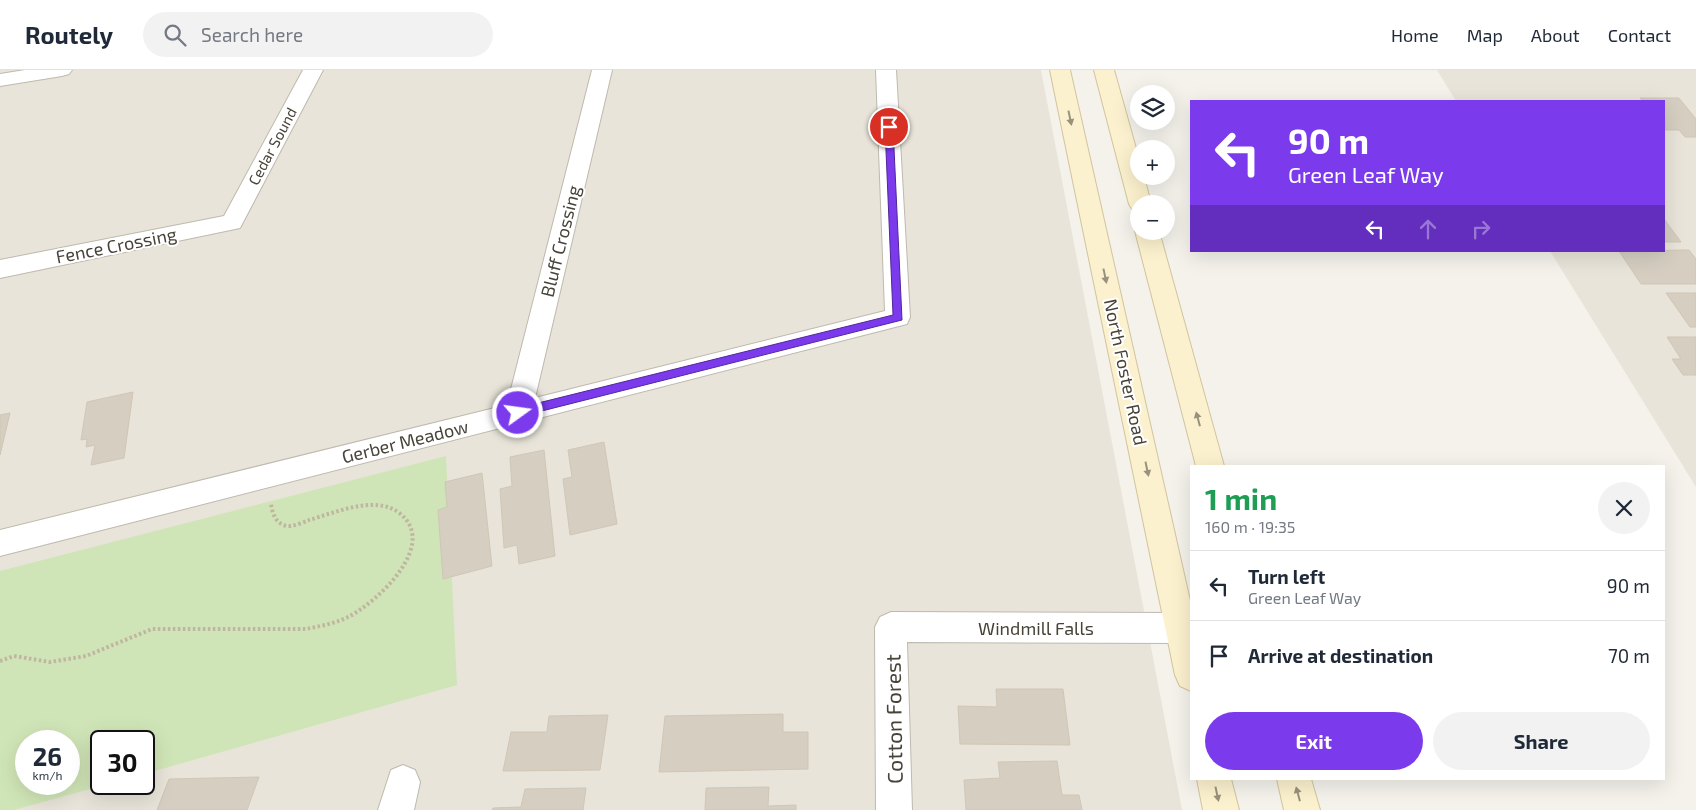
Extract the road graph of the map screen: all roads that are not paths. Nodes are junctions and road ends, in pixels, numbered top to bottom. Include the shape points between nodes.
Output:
1 (62, 70) edge
2 (313, 70) edge
3 (602, 70) edge
4 (886, 70) edge
5 (1060, 70) edge
6 (1104, 70) edge
7 (0, 80) edge
8 (1138, 195) edge
9 (232, 222) joint
10 (1149, 240) edge
11 (0, 269) edge
12 (518, 413) junction
13 (1210, 465) edge
14 (0, 543) edge
15 (891, 628) joint
16 (1181, 628) junction
17 (1190, 670) edge
18 (1214, 780) edge
19 (1294, 780) edge
20 (894, 810) edge
21 (1221, 810) edge
22 (1302, 810) edge

1 - 7 street
2 - 9 street, Cedar Sound
3 - 12 street, Bluff Crossing
4 - 12 street, Gerber Meadow via 898,317
5 -> 16 main road, North Foster Road
6 - 8 main road
9 - 11 street, Fence Crossing
13 -> 10 main road
12 - 14 street, Gerber Meadow
15 - 16 street, Windmill Falls
15 - 20 street, Cotton Forest
16 - 17 main road, North Foster Road
18 -> 21 main road
22 -> 19 main road

